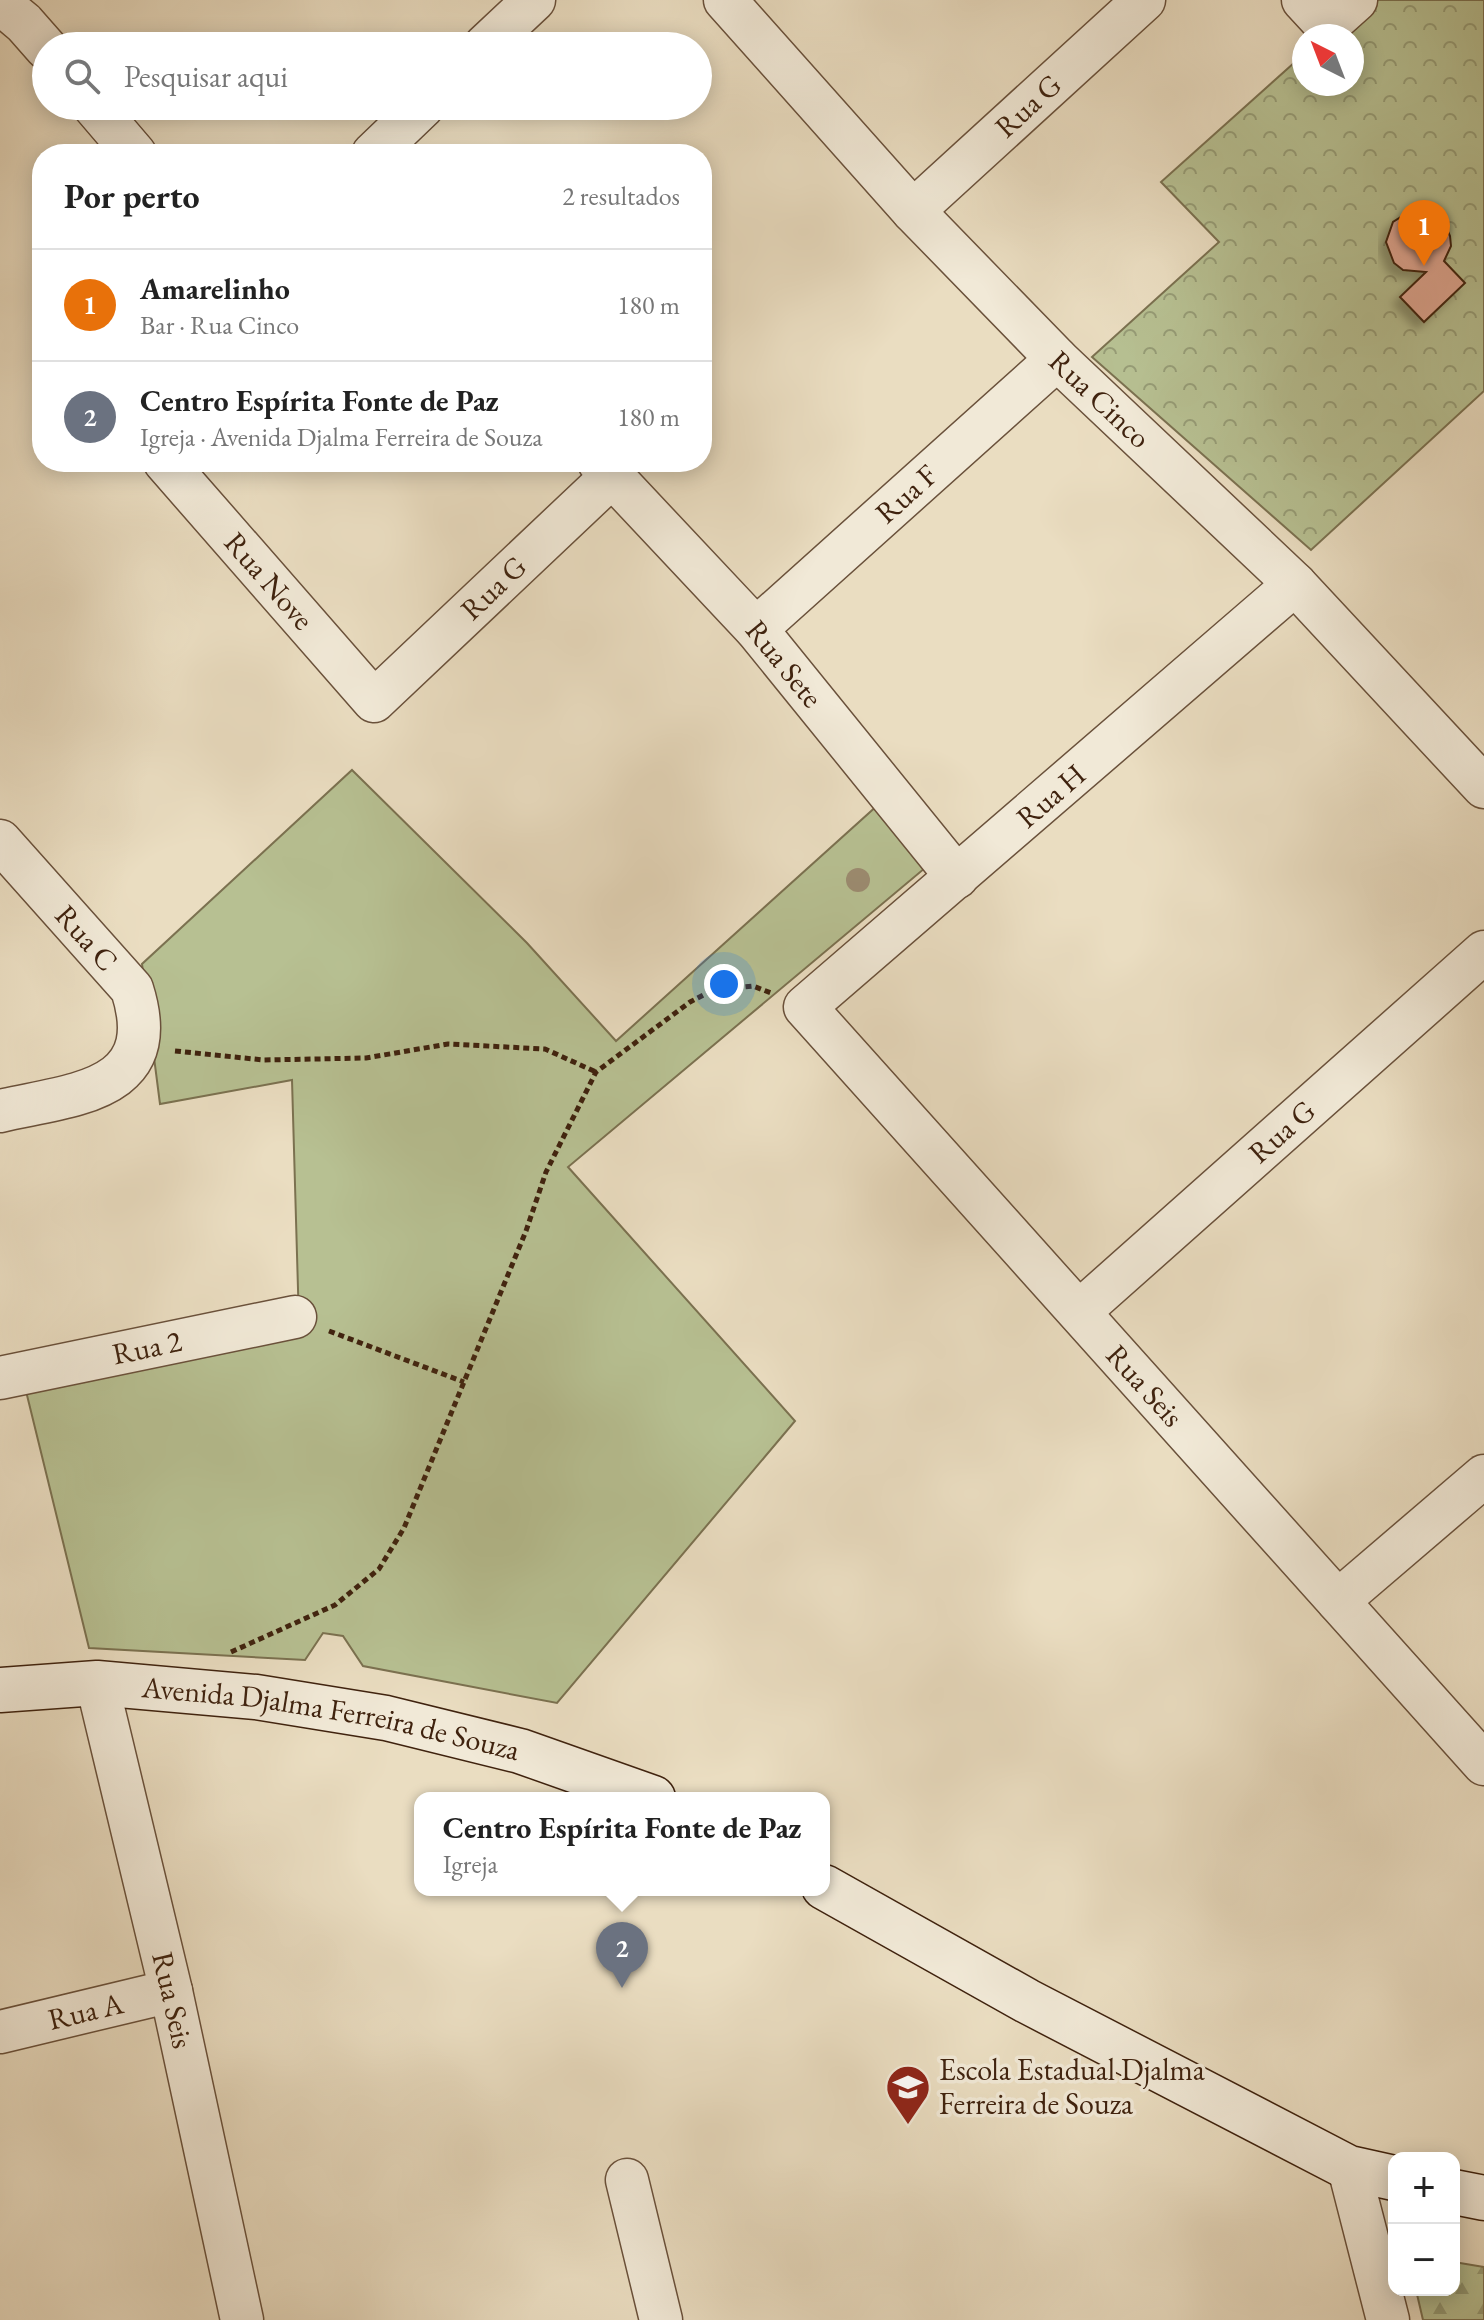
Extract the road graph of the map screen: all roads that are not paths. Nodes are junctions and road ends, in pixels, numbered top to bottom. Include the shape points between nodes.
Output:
1 (532, 0) edge
2 (725, 0) edge
3 (1144, 0) edge
4 (1303, 0) edge
5 (1356, 0) edge
6 (499, 32) edge
7 (106, 120) edge
8 (408, 120) edge
9 (126, 144) edge
10 (383, 144) edge
11 (913, 211) junction
12 (1057, 359) junction
13 (174, 472) edge
14 (602, 472) edge
15 (608, 472) edge
16 (1295, 584) junction
17 (756, 629) junction
18 (374, 701) joint
19 (1484, 787) edge
20 (0, 841) edge
21 (957, 877) junction
22 (1484, 952) edge
23 (805, 1007) joint
24 (0, 1111) edge
25 (1080, 1311) junction
26 (295, 1317) road end
27 (0, 1378) edge
28 (1484, 1476) edge
29 (1338, 1601) junction
30 (97, 1683) junction
31 (0, 1690) edge
32 (1484, 1764) edge
33 (636, 1792) edge
34 (830, 1890) edge
35 (171, 1991) junction
36 (0, 2032) edge
37 (1349, 2168) junction
38 (1388, 2177) edge
39 (627, 2180) dead end
40 (1460, 2193) edge
41 (1484, 2198) edge
42 (242, 2320) edge
43 (661, 2320) edge
44 (1388, 2320) edge

1 - 6 street
2 - 11 street, Rua Cinco
3 - 11 street, Rua G
4 - 5 street via 1327,26
7 - 9 street
8 - 10 street
11 - 12 street, Rua Cinco
12 - 16 street, Rua Cinco
12 - 17 street, Rua F
13 - 18 street, Rua Nove
14 - 18 street, Rua G
15 - 17 street, Rua Sete
16 - 19 street, Rua Cinco
16 - 21 street, Rua H
17 - 21 street, Rua Sete
20 - 24 street, Rua C via 132,989 141,1017 139,1048 121,1074 101,1088
21 - 23 street, Rua H
22 - 25 street, Rua G
23 - 25 street, Rua Seis
25 - 29 street, Rua Seis
26 - 27 street, Rua 2
28 - 29 street
29 - 32 street, Rua Seis
30 - 31 main road, Avenida Djalma Ferreira de Souza
30 - 33 main road, Avenida Djalma Ferreira de Souza via 256,1697 386,1718 520,1751
30 - 35 street, Rua Seis
34 - 37 main road via 1027,2001
35 - 36 street, Rua A
35 - 42 street, Rua Seis
37 - 38 main road
37 - 44 street
39 - 43 street
40 - 41 main road

